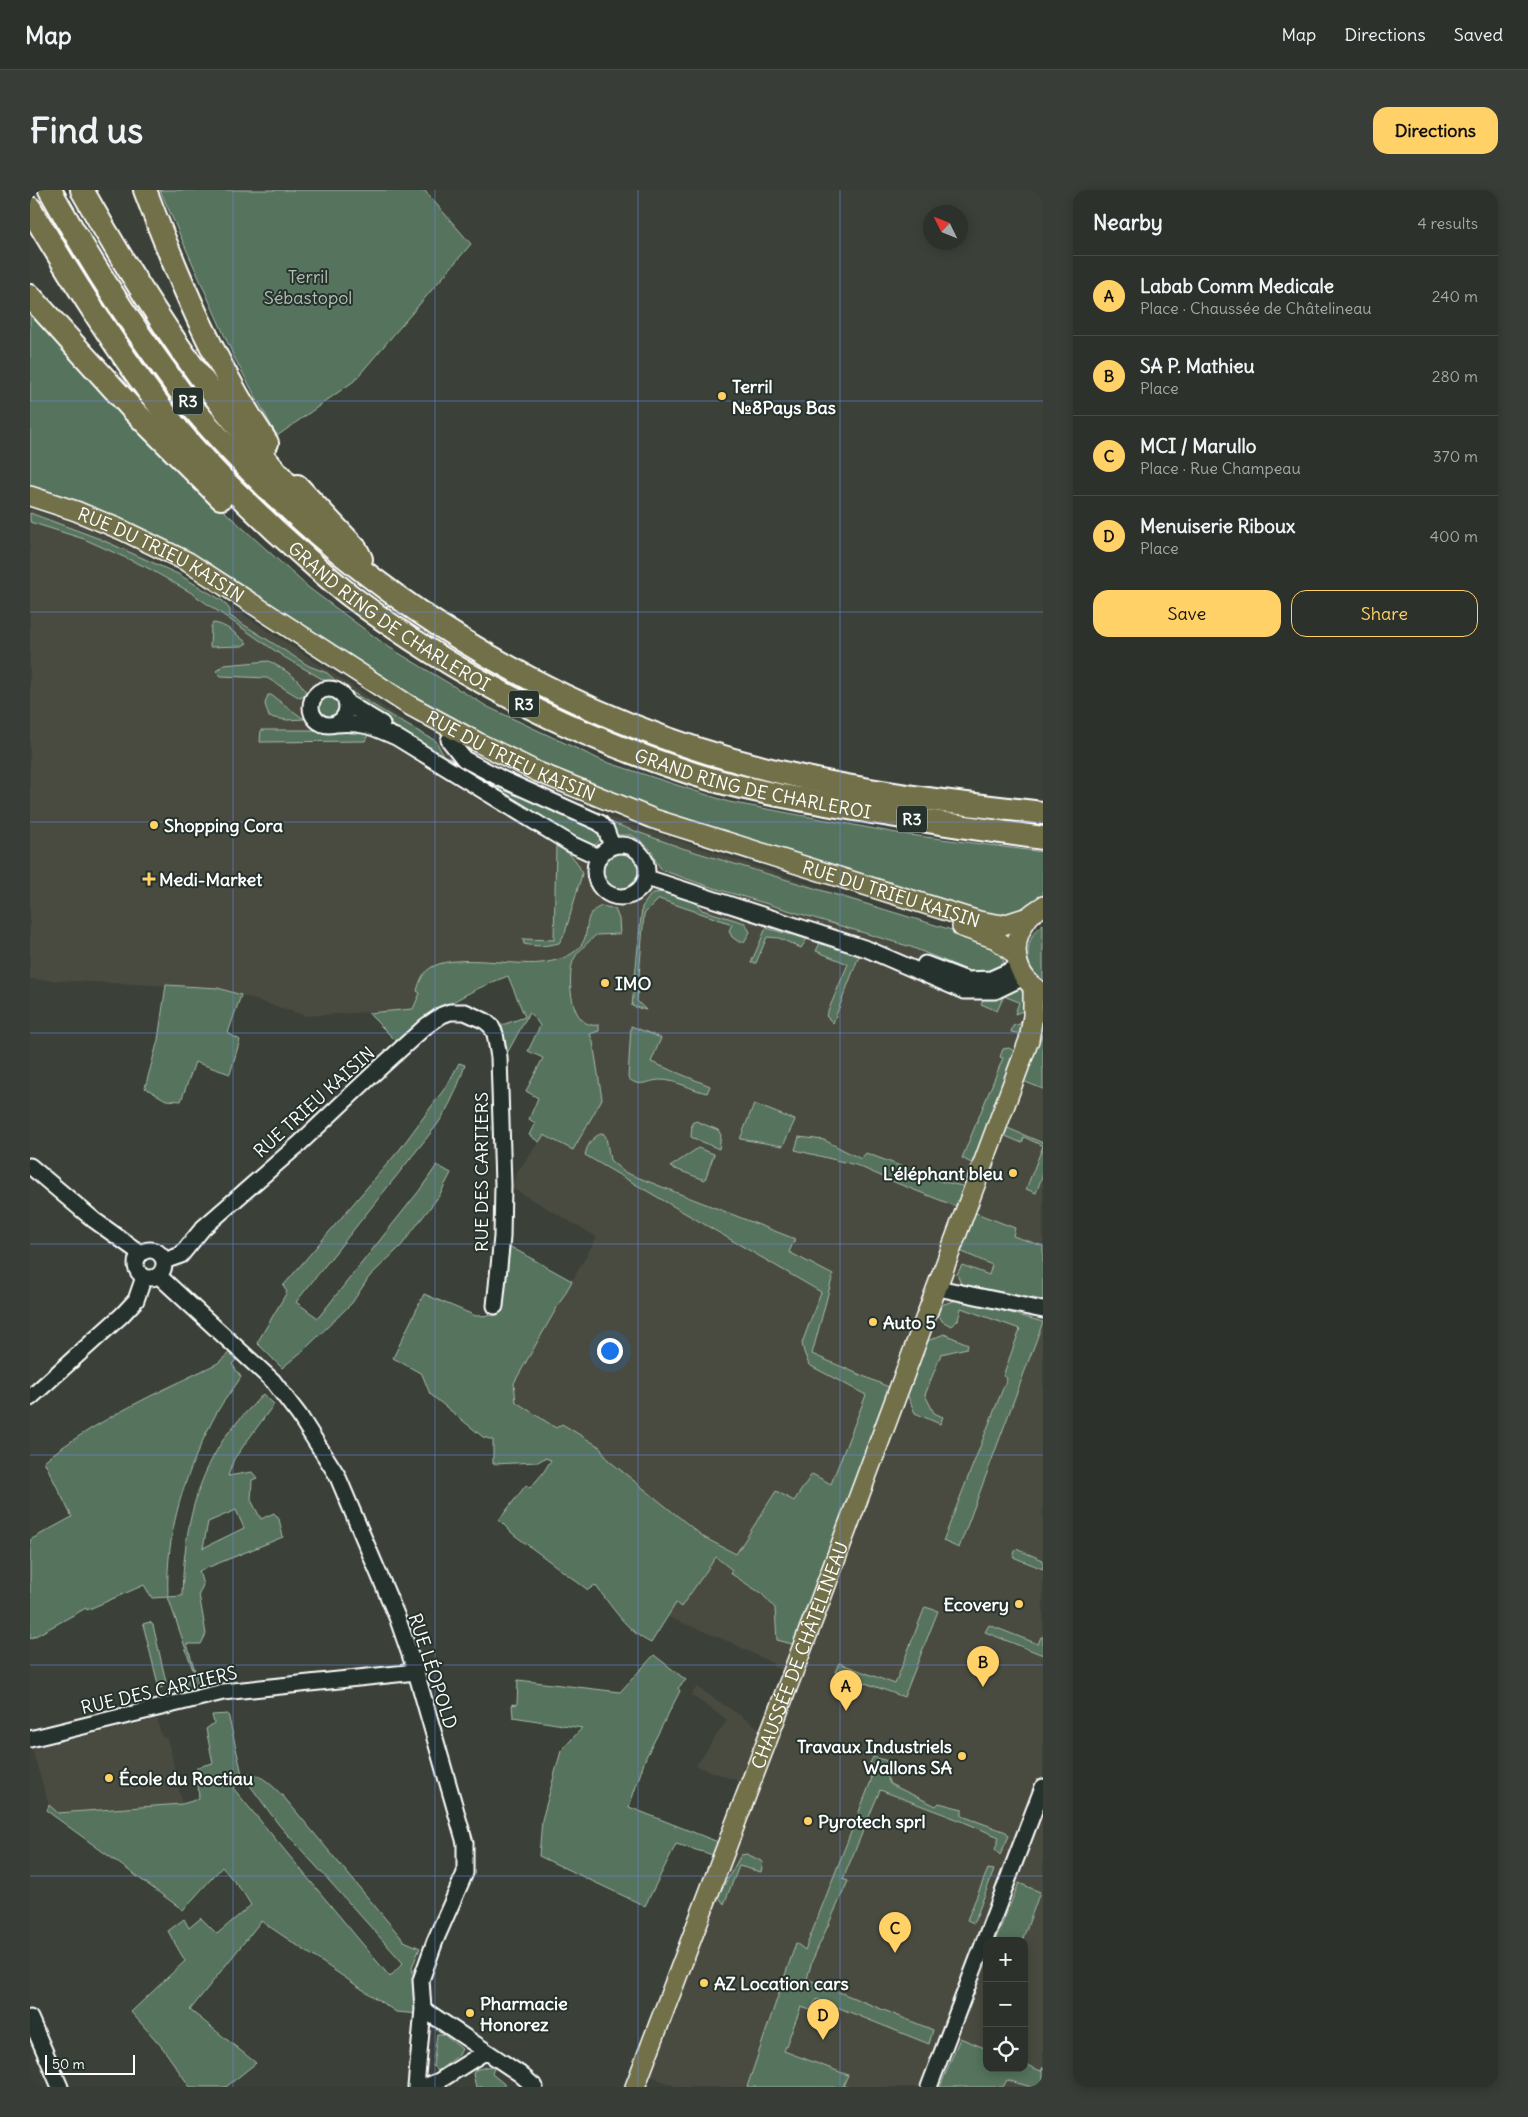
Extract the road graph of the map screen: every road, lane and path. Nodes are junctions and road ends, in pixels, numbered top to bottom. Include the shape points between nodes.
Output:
1 (50, 190) edge
2 (82, 190) edge
3 (146, 190) edge
4 (30, 208) edge
5 (30, 296) edge
6 (30, 496) edge
7 (30, 508) edge
8 (356, 549) junction
9 (297, 550) junction
10 (369, 577) junction
11 (347, 703) junction
12 (336, 724) junction
13 (396, 737) junction
14 (449, 740) junction
15 (1043, 814) edge
16 (1043, 838) edge
17 (612, 846) junction
18 (599, 857) junction
19 (647, 878) junction
20 (1036, 911) edge
21 (1027, 976) edge
22 (1043, 1022) edge
23 (496, 1038) joint
24 (1029, 1040) junction
25 (30, 1166) edge
26 (140, 1253) junction
27 (162, 1268) junction
28 (144, 1277) junction
29 (938, 1288) junction
30 (496, 1306) dead end
31 (1043, 1310) edge
32 (30, 1398) edge
33 (416, 1672) junction
34 (30, 1740) edge
35 (1043, 1787) edge
36 (423, 2009) junction
37 (30, 2018) edge
38 (486, 2052) junction
39 (60, 2087) edge
40 (416, 2087) edge
41 (424, 2087) edge
42 (535, 2087) edge
43 (635, 2087) edge
44 (929, 2087) edge

1 - 10 highway, GRAND RING DE CHARLEROI / R3 via 92,263 191,405 250,471
2 - 8 highway via 160,320 210,392 263,459 326,525
3 - 8 highway via 194,310 236,394 290,479
4 - 9 highway, GRAND RING DE CHARLEROI / R3 via 117,348 170,420 230,488
5 - 9 highway via 134,411 248,524
6 - 20 main road, RUE DU TRIEU KAISIN via 122,530 188,562 407,704 502,755 586,793 654,819 978,921 1003,925
7 - 14 main road, RUE DU TRIEU KAISIN via 93,529 180,570 344,678
8 - 10 highway
9 - 16 highway, GRAND RING DE CHARLEROI / R3 via 352,596 468,674 538,711 634,754 700,776 781,796
10 - 15 highway, GRAND RING DE CHARLEROI / R3 via 484,654 541,685 647,731 790,775 862,790
11 - 12 street via 344,717
11 - 12 street via 336,690 324,690 315,697 312,710 316,719 325,724
11 - 13 street via 385,726
12 - 13 street via 351,722 372,726
13 - 18 street via 571,844
14 - 17 street via 464,760 600,823
14 - 21 main road, RUE DU TRIEU KAISIN via 530,780 652,830 996,939
17 - 18 street
17 - 19 street via 632,847 640,853 646,863
18 - 19 street via 595,877 599,886 612,896 631,896
19 - 21 street via 867,948 877,946 967,980
20 - 21 main road via 1018,935
21 - 24 main road via 1033,1016
22 - 24 main road
23 - 27 street, RUE TRIEU KAISIN via 488,1023 465,1012 450,1012 435,1020 209,1222 181,1255
23 - 30 street, RUE DES CARTIERS via 500,1057 503,1185
24 - 29 main road, CHAUSSÉE DE CHÂTELINEAU
25 - 26 street, RUE LÉOPOLD via 94,1220
26 - 27 street, RUE LÉOPOLD via 157,1251
26 - 28 street via 136,1264
27 - 28 street via 152,1279
27 - 33 street, RUE LÉOPOLD via 273,1381 337,1475 397,1617
28 - 32 street via 136,1300 122,1315
29 - 31 street
29 - 43 main road, CHAUSSÉE DE CHÂTELINEAU
33 - 34 street, RUE DES CARTIERS via 223,1692
33 - 36 street, RUE LÉOPOLD via 466,1843 465,1873 421,1980
35 - 44 street
36 - 38 street
36 - 40 street, RUE LÉOPOLD
37 - 39 street
38 - 41 street
38 - 42 street

